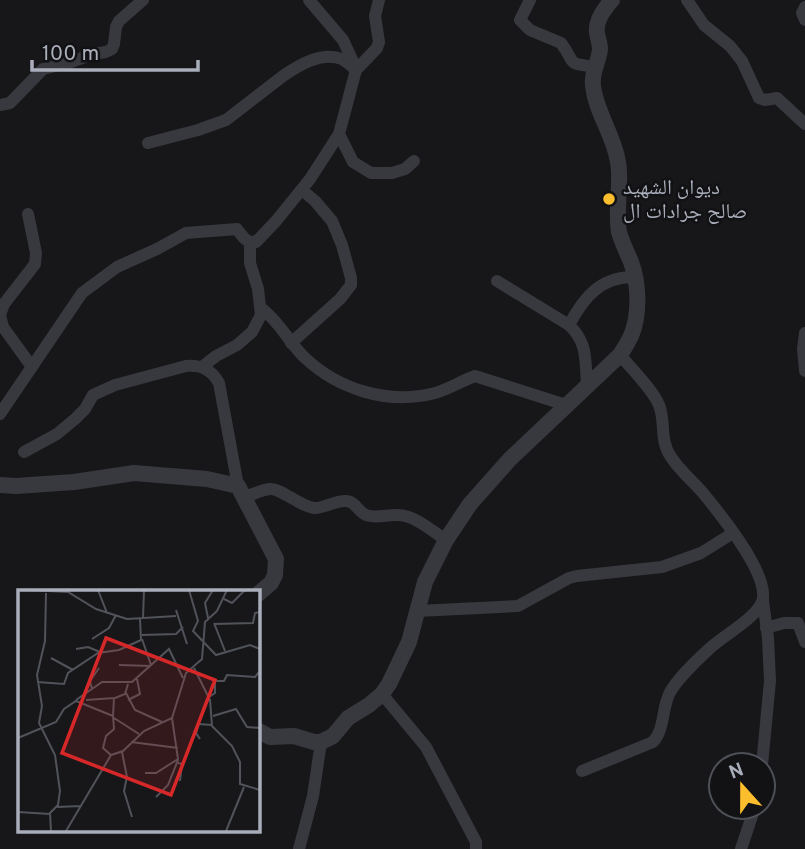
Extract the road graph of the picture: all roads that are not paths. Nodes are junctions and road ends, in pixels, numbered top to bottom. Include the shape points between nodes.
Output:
1 (143, 0) edge
2 (309, 0) edge
3 (379, 0) edge
4 (530, 0) edge
5 (611, 0) edge
6 (687, 0) edge
7 (805, 7) edge
8 (805, 20) edge
9 (595, 67) junction
10 (356, 70) junction
11 (0, 105) edge
12 (805, 124) edge
13 (338, 134) junction
14 (148, 143) dead end
15 (414, 161) dead end
16 (302, 190) junction
17 (28, 214) dead end
18 (250, 243) junction
19 (635, 277) junction
20 (498, 281) dead end
21 (261, 309) junction
22 (569, 325) junction
23 (805, 333) edge
24 (291, 343) junction
25 (620, 355) junction
26 (32, 367) junction
27 (202, 367) junction
28 (805, 371) edge
29 (587, 385) junction
30 (566, 405) junction
31 (0, 414) edge
32 (24, 452) dead end
33 (0, 485) edge
34 (241, 492) junction
35 (733, 533) junction
36 (446, 540) junction
37 (259, 593) edge
38 (763, 600) junction
39 (417, 611) junction
40 (766, 628) junction
41 (805, 642) edge
42 (382, 694) junction
43 (259, 731) edge
44 (321, 742) junction
45 (763, 751) edge
46 (582, 771) dead end
47 (750, 821) edge
48 (299, 849) edge
49 (476, 849) edge
50 (741, 849) edge

1 - 11 street via 119,21 112,49 43,69 10,103
2 - 10 street via 343,40
3 - 10 street via 375,16 379,42
4 - 9 street via 520,20 530,30 561,43 575,64
5 - 9 street via 598,20 600,51
6 - 12 street via 704,25 742,61 759,98 777,98
7 - 8 street
9 - 19 street via 594,94 619,164 619,230
10 - 13 street
10 - 14 street via 333,57 313,60 292,69 226,120
13 - 15 street via 353,162 371,173 392,173
13 - 16 street
16 - 18 street via 256,242
16 - 24 street via 332,221 351,285
17 - 26 street via 35,264 0,315
18 - 21 street
18 - 26 street via 237,229 186,233 117,267 82,293
19 - 22 street via 612,280 596,289
19 - 25 street via 635,323
20 - 22 street
21 - 24 street
21 - 27 street via 252,332
22 - 29 street via 583,342
23 - 28 street
24 - 30 street via 326,374 374,394 420,396 475,376
25 - 29 street
25 - 35 street via 660,406 669,455
26 - 31 street
27 - 32 street via 186,366 115,384 93,395 85,409 57,433
27 - 34 street via 219,383
29 - 30 street
30 - 36 street via 489,481
33 - 34 street via 74,482 134,473 207,479
34 - 36 street via 275,489 317,509 349,501 372,517 409,517
34 - 37 street via 276,559 275,575
35 - 38 street via 756,570
35 - 39 street via 701,553 663,568 569,578 518,606
36 - 39 street via 425,582
38 - 40 street
38 - 46 street via 757,611 710,648 673,688 653,742
39 - 42 street via 408,642
40 - 41 street via 798,623
40 - 45 street via 769,681
42 - 44 street
42 - 49 street via 426,747
43 - 44 street via 270,737
44 - 48 street
47 - 50 street

